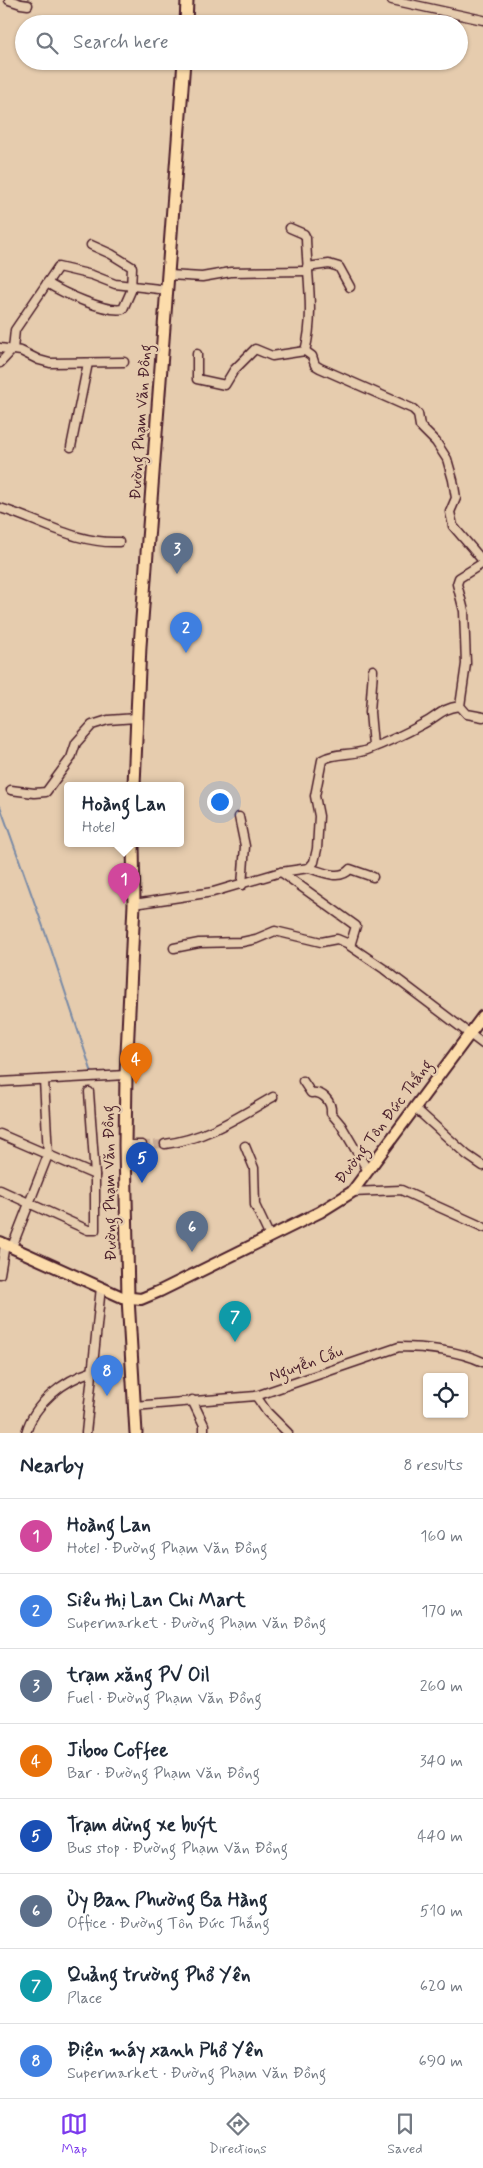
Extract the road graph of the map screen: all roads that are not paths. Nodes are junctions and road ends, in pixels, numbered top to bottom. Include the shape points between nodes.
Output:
1 (9, 0) edge
2 (187, 0) edge
3 (392, 0) edge
4 (28, 5) dead end
5 (186, 15) edge
6 (460, 15) edge
7 (468, 17) edge
8 (483, 20) edge
9 (183, 70) edge
10 (290, 228) dead end
11 (91, 245) dead end
12 (307, 269) junction
13 (169, 275) junction
14 (47, 283) junction
15 (130, 285) junction
16 (350, 287) dead end
17 (168, 290) junction
18 (0, 348) edge
19 (14, 349) junction
20 (305, 351) junction
21 (197, 354) dead end
22 (88, 362) junction
23 (124, 362) dead end
24 (0, 364) edge
25 (71, 448) dead end
26 (0, 508) edge
27 (119, 542) dead end
28 (483, 562) edge
29 (373, 670) dead end
30 (460, 706) junction
31 (483, 717) edge
32 (136, 718) junction
33 (373, 746) junction
34 (134, 782) edge
35 (11, 790) dead end
36 (239, 817) dead end
37 (134, 847) edge
38 (309, 868) junction
39 (281, 872) junction
40 (373, 877) dead end
41 (242, 885) junction
42 (134, 904) junction
43 (349, 944) junction
44 (174, 948) dead end
45 (483, 1016) edge
46 (469, 1033) junction
47 (483, 1044) edge
48 (126, 1075) junction
49 (44, 1080) junction
50 (303, 1081) dead end
51 (0, 1082) edge
52 (89, 1092) dead end
53 (273, 1097) dead end
54 (415, 1108) junction
55 (0, 1134) edge
56 (165, 1144) tunnel mouth
57 (125, 1145) junction
58 (142, 1145) tunnel mouth
59 (245, 1146) dead end
60 (48, 1155) junction
61 (483, 1166) edge
62 (368, 1170) junction
63 (95, 1175) junction
64 (0, 1190) edge
65 (352, 1192) junction
66 (30, 1203) junction
67 (483, 1227) edge
68 (270, 1237) junction
69 (6, 1244) edge
70 (0, 1274) edge
71 (101, 1287) junction
72 (128, 1298) junction
73 (483, 1362) edge
74 (93, 1371) junction
75 (256, 1396) junction
76 (192, 1400) junction
77 (134, 1406) junction
78 (26, 1433) edge
79 (86, 1433) edge
80 (136, 1433) edge
81 (204, 1433) edge
82 (288, 1433) edge

1 - 4 street
2 - 5 highway
3 - 6 street
7 - 8 street
9 - 13 highway, Đường Phạm Văn Đồng
10 - 12 street via 306,236
11 - 15 street via 132,267
12 - 13 street via 231,272 202,277
12 - 16 street via 335,265 342,270
12 - 20 street via 311,304
13 - 17 highway, Đường Phạm Văn Đồng
14 - 15 street via 59,267 115,284
14 - 15 street via 70,296 122,310 131,291
14 - 19 street via 15,330
15 - 17 street
17 - 32 highway, Đường Phạm Văn Đồng
18 - 19 street
19 - 22 street via 44,362
19 - 24 street
20 - 21 street via 272,356 255,349 234,370 225,385 197,379
20 - 28 street via 312,356 315,365 416,411 420,426 447,459 456,498 450,512 453,526
22 - 23 street
22 - 25 street
26 - 27 street via 95,542
28 - 30 street via 457,580 464,611 466,670
29 - 33 street via 370,712
30 - 31 street via 467,714
30 - 33 street via 448,708 425,723
32 - 34 highway, Đường Phạm Văn Đồng
32 - 35 street via 92,725 76,743 71,758 46,792
33 - 38 street via 366,751 328,756 322,760 315,796 319,816 317,849
36 - 41 street via 245,846
37 - 42 highway, Đường Phạm Văn Đồng
38 - 39 street
38 - 40 street via 342,875 350,869
39 - 41 street
39 - 43 street via 356,926
41 - 42 street
42 - 48 highway, Đường Phạm Văn Đồng
43 - 44 street via 337,939 321,942 280,931 242,942 199,943
43 - 46 street
45 - 46 main road, Đường Tôn Đức Thắng
46 - 47 street
46 - 54 main road, Đường Tôn Đức Thắng
48 - 49 street
48 - 57 highway, Đường Phạm Văn Đồng
49 - 51 street
49 - 60 street
50 - 62 street via 309,1092 326,1098 331,1113
52 - 63 street
53 - 56 street via 215,1130
54 - 61 street
54 - 62 main road, Đường Tôn Đức Thắng
55 - 60 street
57 - 58 street
57 - 72 highway, Đường Phạm Văn Đồng
59 - 68 street via 254,1168 255,1205
60 - 63 street
60 - 66 street
62 - 65 main road, Đường Tôn Đức Thắng
63 - 66 street via 95,1230
64 - 66 street
65 - 67 street via 401,1190
65 - 68 main road, Đường Tôn Đức Thắng
66 - 69 street
68 - 72 main road, Đường Tôn Đức Thắng via 149,1296
69 - 70 street
69 - 71 main road
71 - 72 main road
71 - 74 street
72 - 77 highway, Đường Phạm Văn Đồng
73 - 75 street, Nguyễn Cấu via 458,1353 399,1347
74 - 78 street via 77,1376 45,1400
74 - 79 street
75 - 76 street, Nguyễn Cấu
75 - 82 street
76 - 77 street, Nguyễn Cấu
76 - 81 street via 204,1425
77 - 80 highway, Đường Phạm Văn Đồng

